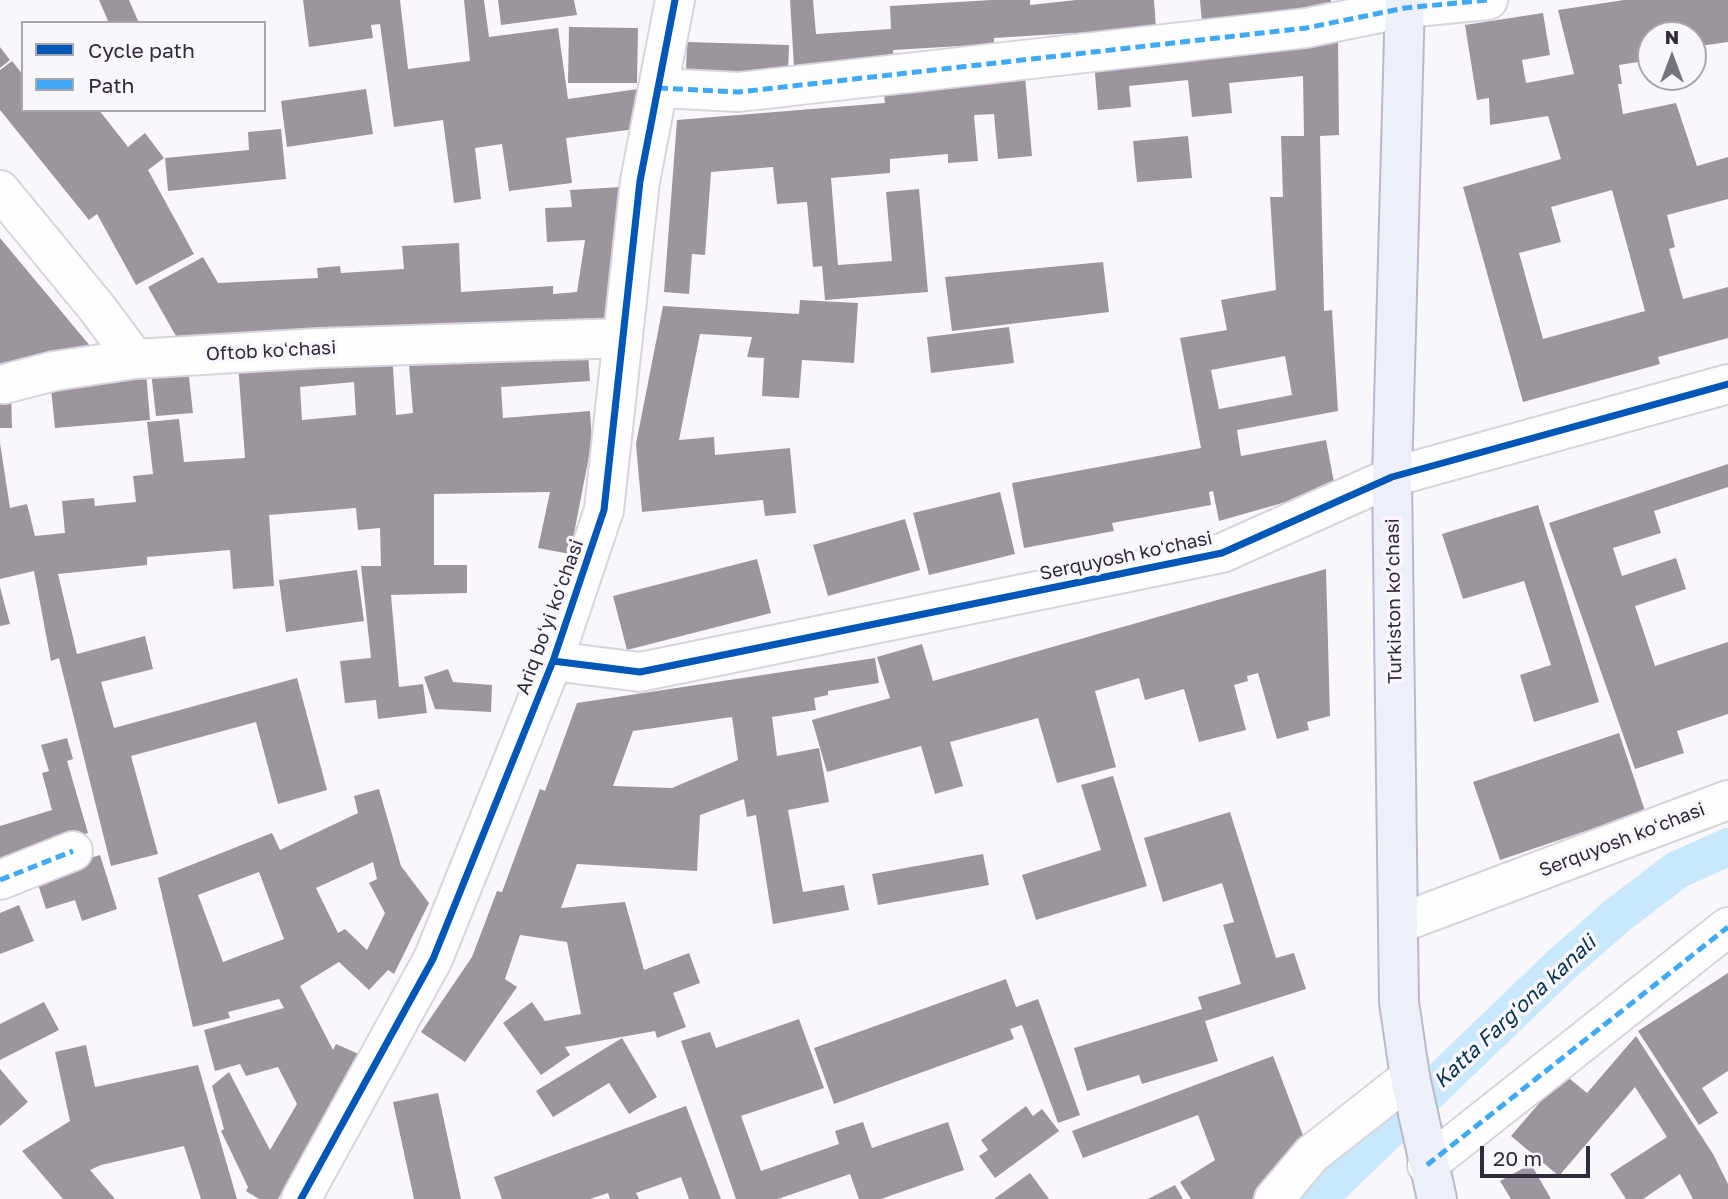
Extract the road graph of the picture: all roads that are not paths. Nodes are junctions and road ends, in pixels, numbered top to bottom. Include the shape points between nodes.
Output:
1 (675, 0) edge
2 (1489, 0) edge
3 (1405, 4) edge
4 (658, 88) junction
5 (0, 190) edge
6 (623, 338) junction
7 (135, 359) junction
8 (4, 384) dead end
9 (1728, 384) edge
10 (1392, 477) junction
11 (553, 661) junction
12 (1728, 800) edge
13 (73, 851) dead end
14 (0, 880) edge
15 (1398, 924) junction
16 (1728, 927) edge
17 (1410, 1077) junction
18 (1432, 1182) edge
19 (302, 1199) edge
20 (1274, 1199) edge

1 - 4 street, Ariq boʻyi koʻchasi
2 - 3 street
3 - 4 street via 1306,28 739,92
3 - 10 main road, Turkiston ko’chasi
4 - 6 street, Ariq boʻyi koʻchasi via 640,181
5 - 7 street
6 - 7 street, Oftob koʻchasi
6 - 11 street, Ariq boʻyi koʻchasi via 604,510
7 - 8 street, Oftob koʻchasi
9 - 10 street, Serquyosh koʻchasi
10 - 11 street, Serquyosh koʻchasi via 1222,553 640,672
10 - 15 main road, Turkiston ko’chasi
11 - 19 street, Ariq boʻyi koʻchasi via 433,959
12 - 15 street, Serquyosh koʻchasi
13 - 14 street
15 - 17 main road, Turkiston ko’chasi via 1399,1002
16 - 18 street
17 - 18 main road, Turkiston ko’chasi
17 - 20 street via 1312,1154

